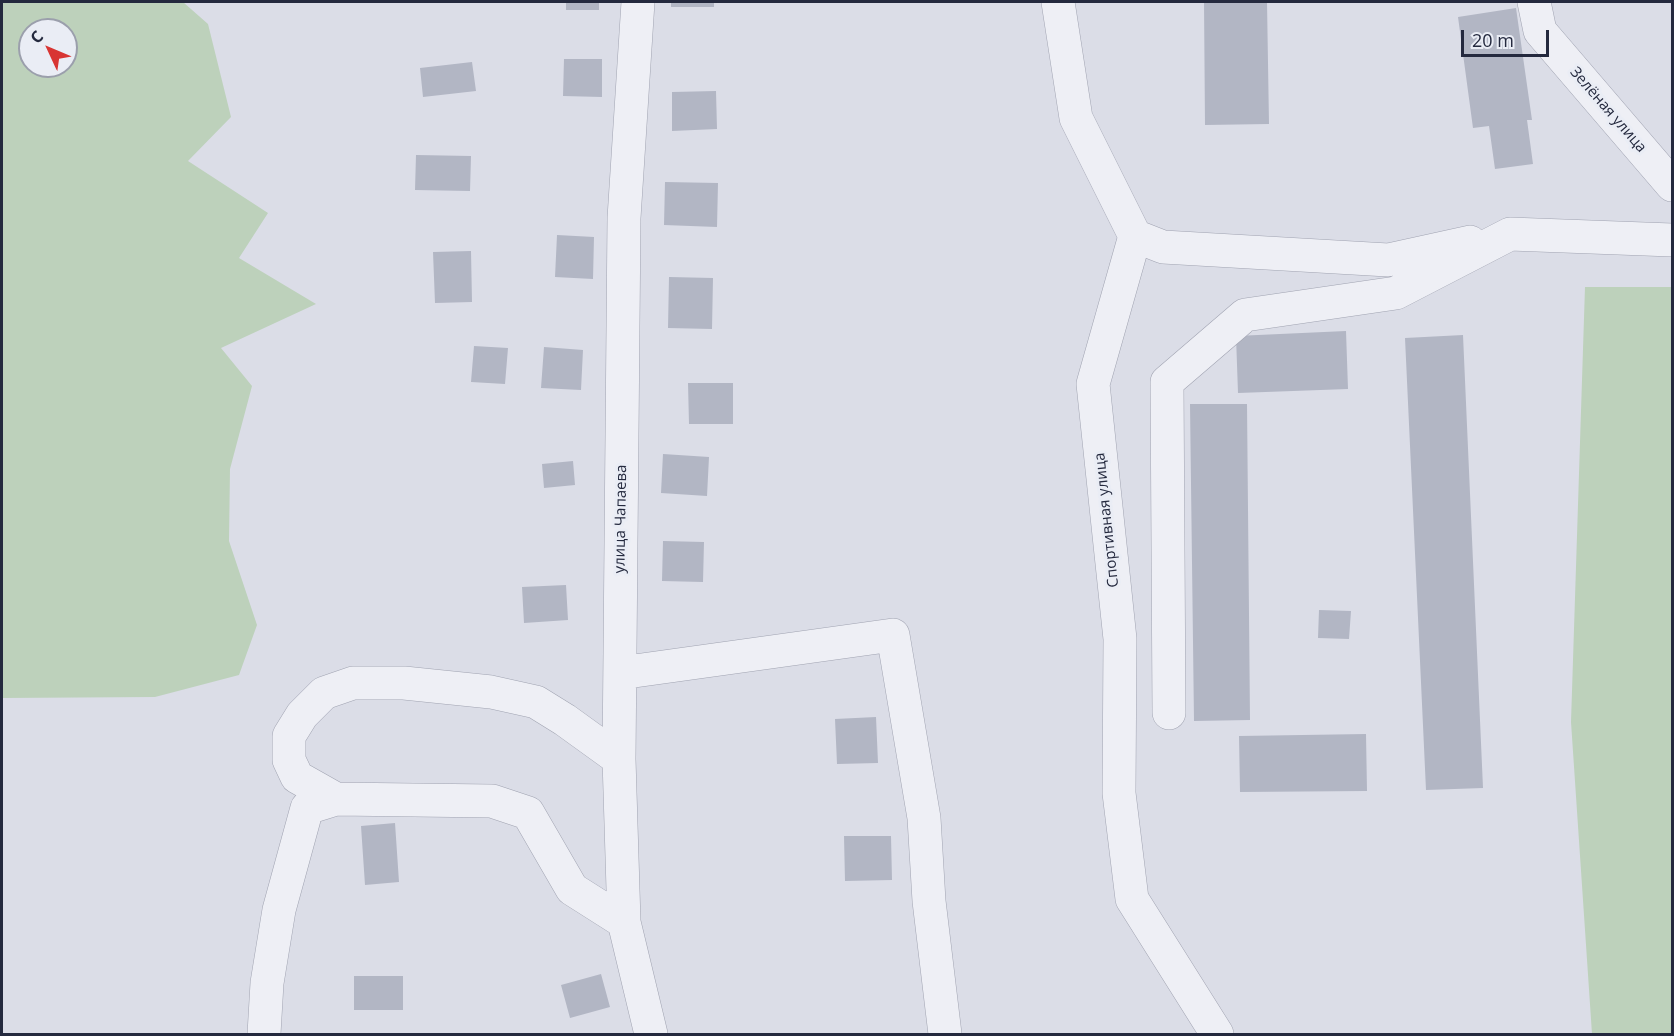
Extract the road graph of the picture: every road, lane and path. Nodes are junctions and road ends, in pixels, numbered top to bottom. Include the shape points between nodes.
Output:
1 (638, 2) edge
2 (1058, 2) edge
3 (1534, 2) edge
4 (1672, 185) edge
5 (1510, 234) junction
6 (1135, 236) junction
7 (1672, 240) edge
8 (620, 673) junction
9 (1169, 713) dead end
10 (619, 759) junction
11 (336, 799) junction
12 (624, 922) junction
13 (264, 1035) edge
14 (651, 1035) edge
15 (945, 1035) edge
16 (1217, 1035) edge

1 - 8 street, улица Чапаева via 624,218
2 - 6 street via 1076,118
3 - 4 street, Зелёная улица via 1540,31
5 - 6 street via 1388,260 1163,248
5 - 7 street
5 - 9 street via 1396,293 1245,315 1167,382
6 - 16 street, Спортивная улица via 1093,384 1120,639 1119,793 1132,898
8 - 10 street, улица Чапаева
8 - 15 street via 894,635 924,818 929,901
10 - 11 street via 536,702 491,692 404,683 353,683 324,693 302,715 289,736 289,760 297,777
10 - 12 street, улица Чапаева
11 - 12 street via 492,801 528,813 572,889
11 - 13 street via 308,807 279,910 267,983
12 - 14 street, улица Чапаева

